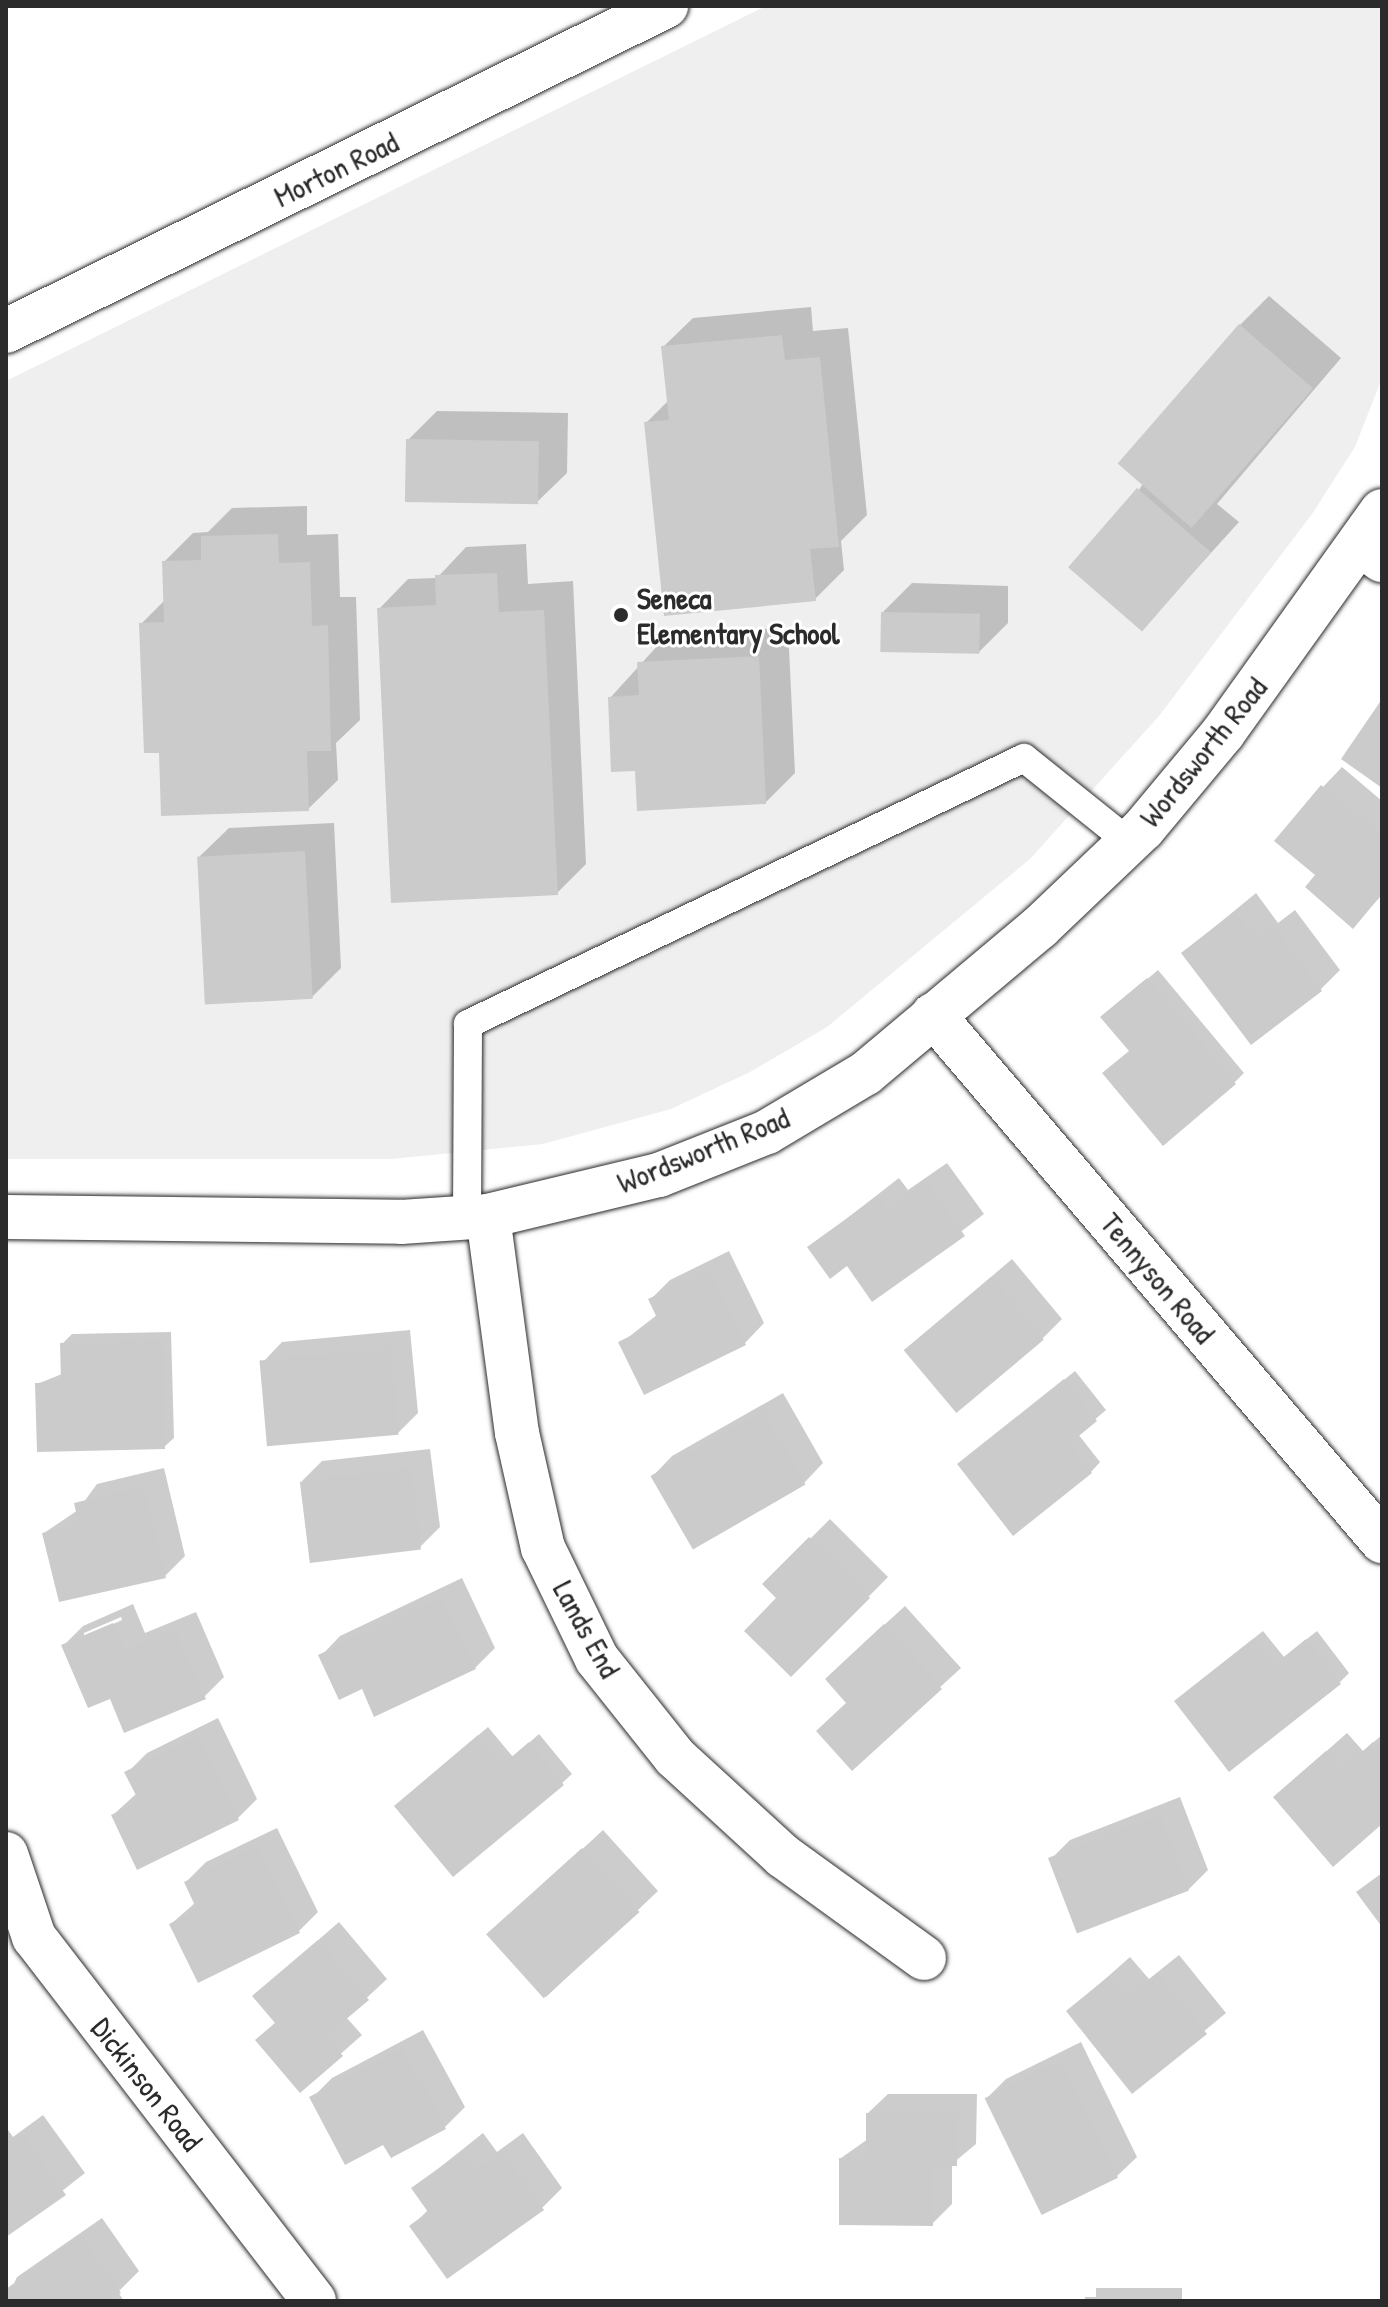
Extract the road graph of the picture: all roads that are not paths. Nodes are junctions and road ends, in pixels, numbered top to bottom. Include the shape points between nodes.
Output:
1 (666, 6) edge
2 (6, 331) edge
3 (1375, 539) edge
4 (1129, 842) junction
5 (933, 1015) junction
6 (6, 1217) edge
7 (477, 1217) junction
8 (1382, 1541) edge
9 (6, 1854) edge
10 (924, 1958) dead end
11 (314, 2301) edge

1 - 2 street, Morton Road
3 - 4 street, Wordsworth Road via 1223,733
4 - 5 street, Wordsworth Road
4 - 7 lane via 1024,758 468,1024
5 - 7 street, Wordsworth Road via 866,1073 767,1132 659,1175
5 - 8 street, Tennyson Road
6 - 7 street, Wordsworth Road
7 - 10 street, Lands End via 543,1548 597,1659 675,1757 783,1856
9 - 11 street, Dickinson Road via 34,1937

